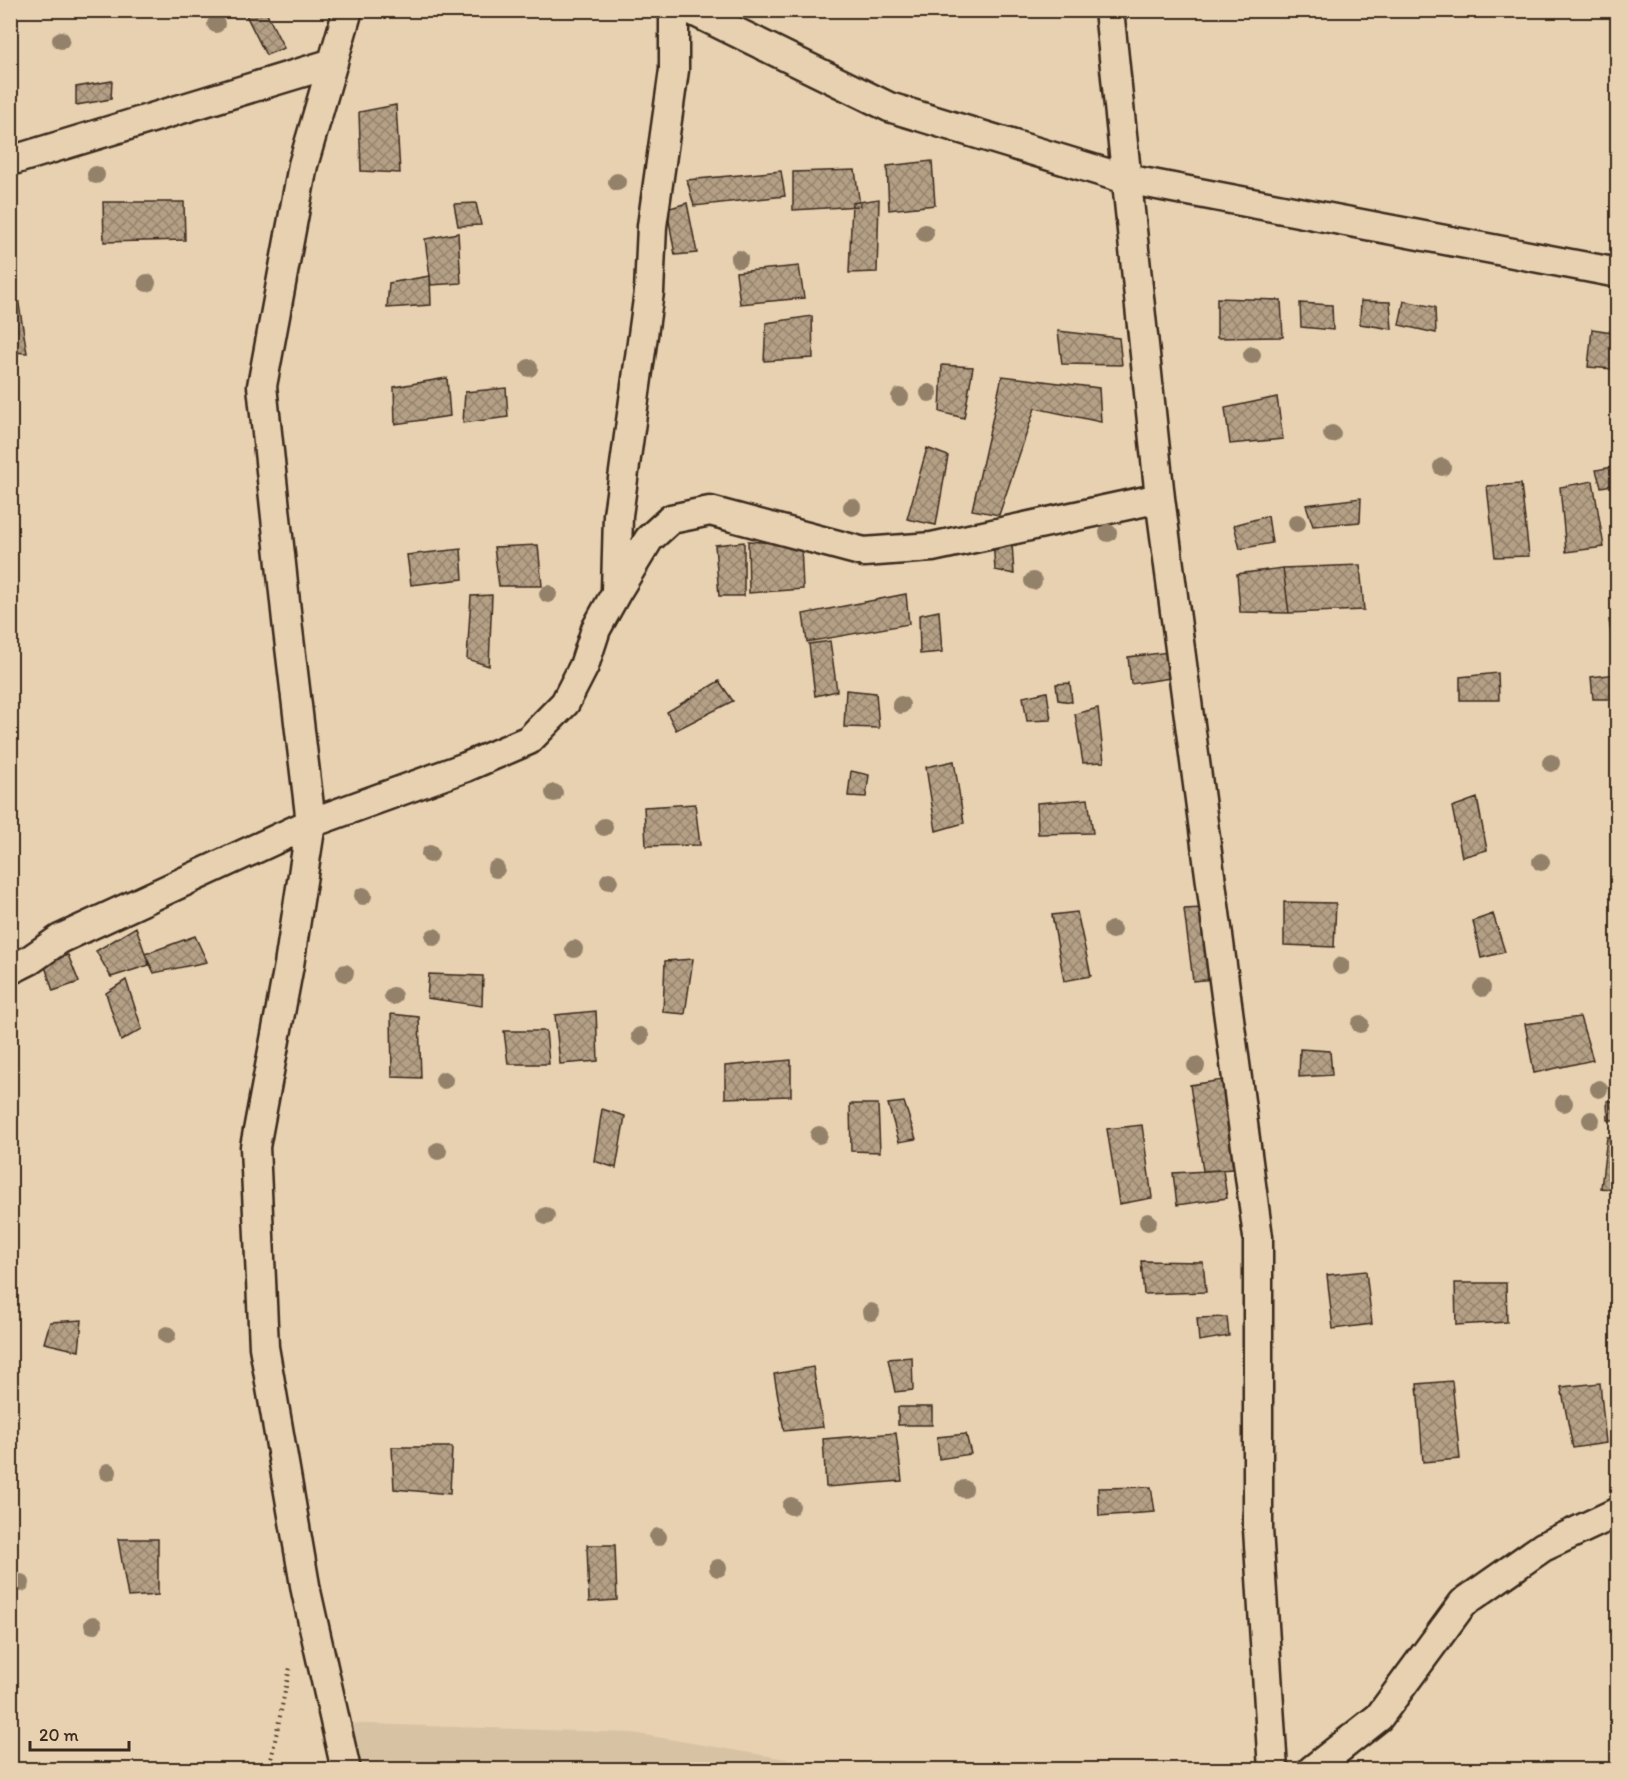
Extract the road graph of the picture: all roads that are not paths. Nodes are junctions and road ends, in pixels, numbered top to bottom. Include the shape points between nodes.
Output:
1 (348, 10) edge
2 (674, 10) edge
3 (691, 10) edge
4 (1109, 10) edge
5 (333, 63) junction
6 (10, 161) edge
7 (1126, 179) junction
8 (1617, 273) edge
9 (1160, 498) junction
10 (616, 594) junction
11 (311, 823) junction
12 (10, 970) edge
13 (1617, 1512) edge
14 (346, 1770) edge
15 (1273, 1770) edge
16 (1312, 1770) edge

1 - 5 street
2 - 10 street via 674,70 618,515
3 - 7 street via 889,106
4 - 7 street
5 - 6 street
5 - 11 street via 303,165 262,386
7 - 8 street
7 - 9 street
9 - 10 street via 932,547 864,552 710,511 671,519 649,539
9 - 15 street via 1258,1238 1258,1529
10 - 11 street via 565,703 529,740
11 - 12 street via 60,939
11 - 14 street via 290,965 255,1147 264,1347 306,1591
13 - 16 street via 1543,1547 1463,1603 1379,1717

